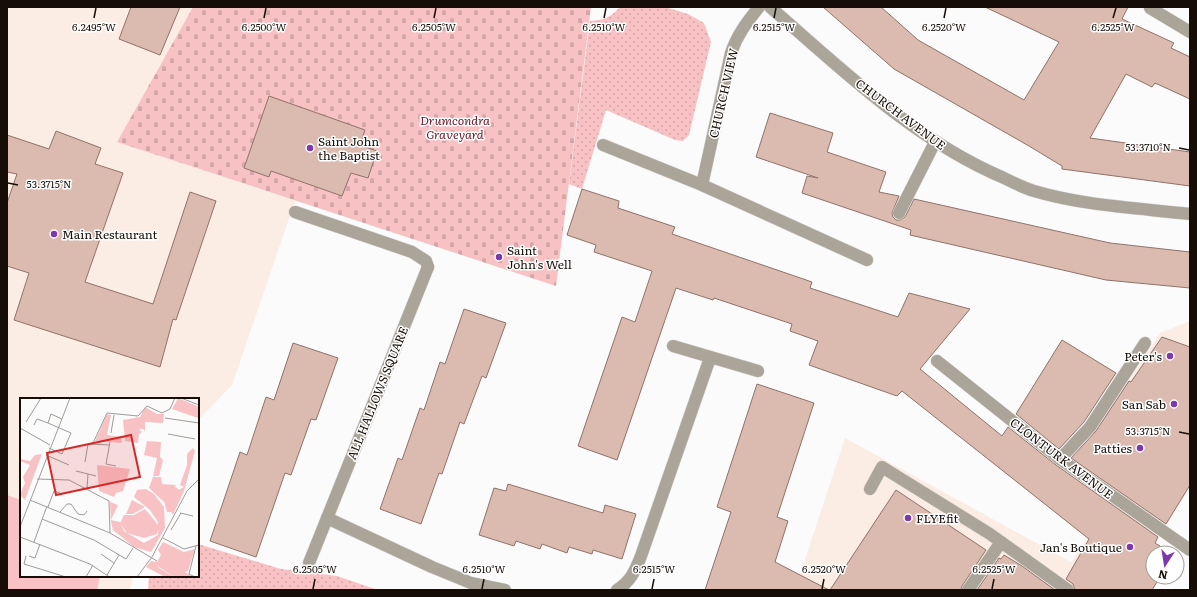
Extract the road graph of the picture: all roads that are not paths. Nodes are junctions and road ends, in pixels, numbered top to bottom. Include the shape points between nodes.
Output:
1 (759, 7) edge
2 (770, 7) edge
3 (1150, 8) dead end
4 (1190, 32) edge
5 (935, 142) junction
6 (603, 145) dead end
7 (702, 185) junction
8 (295, 212) dead end
9 (899, 213) dead end
10 (1190, 214) edge
11 (867, 260) dead end
12 (1145, 343) dead end
13 (673, 346) dead end
14 (710, 358) junction
15 (937, 361) dead end
16 (758, 371) dead end
17 (1060, 459) junction
18 (870, 489) dead end
19 (327, 518) junction
20 (1001, 542) junction
21 (1190, 550) edge
22 (309, 562) dead end
23 (505, 590) edge
24 (617, 590) edge
25 (968, 590) edge
26 (1068, 590) edge

1 - 7 street, CHURCH VIEW via 744,26 731,53
2 - 5 street, CHURCH AVENUE via 842,70
3 - 4 street
5 - 9 street
5 - 10 street, CHURCH AVENUE via 983,169 1033,191 1073,200
6 - 7 street
7 - 11 street
8 - 19 street, ALL HALLOWS SQUARE via 412,252 426,261 428,267
12 - 17 street via 1090,427
13 - 14 street
14 - 16 street
14 - 24 street via 641,556 626,584
15 - 17 street, CLONTURK AVENUE
17 - 21 street, CLONTURK AVENUE
18 - 20 street via 882,467
19 - 22 street, ALL HALLOWS SQUARE
19 - 23 street via 458,578
20 - 25 street
20 - 26 street

